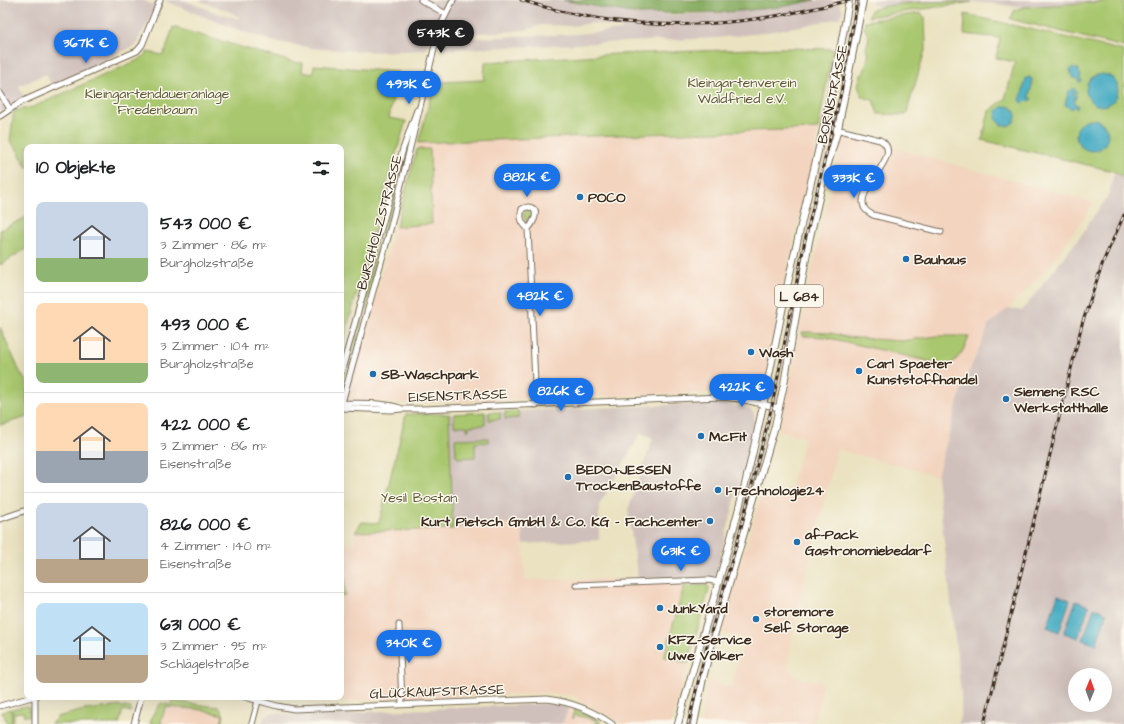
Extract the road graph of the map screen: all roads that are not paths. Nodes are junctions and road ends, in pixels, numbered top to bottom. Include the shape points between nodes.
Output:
1 (160, 0) edge
2 (421, 0) edge
3 (453, 0) edge
4 (849, 0) edge
5 (863, 3) edge
6 (446, 14) junction
7 (0, 93) edge
8 (10, 109) junction
9 (0, 116) edge
10 (413, 126) junction
11 (824, 126) junction
12 (838, 129) junction
13 (528, 229) dead end
14 (941, 232) dead end
15 (344, 363) edge
16 (344, 394) edge
17 (764, 404) junction
18 (344, 405) edge
19 (536, 405) junction
20 (779, 408) junction
21 (24, 511) edge
22 (0, 519) edge
23 (719, 582) junction
24 (576, 585) dead end
25 (399, 625) dead end
26 (24, 700) edge
27 (34, 700) edge
28 (140, 700) edge
29 (259, 700) edge
30 (262, 700) edge
31 (402, 704) junction
32 (0, 706) edge
33 (34, 724) edge
34 (134, 724) edge
35 (252, 724) edge
36 (612, 724) edge
37 (678, 724) edge
38 (694, 724) edge

1 - 8 street via 137,51
2 - 6 street
3 - 6 street, BURGHOLZSTRASSE
4 - 11 main road, BORNSTRASSE / L 684
5 - 12 main road, BORNSTRASSE / L 684
6 - 10 street, BURGHOLZSTRASSE
7 - 8 street
8 - 9 street
10 - 15 street, BURGHOLZSTRASSE
10 - 16 street, BURGHOLZSTRASSE via 382,261
11 - 12 street
11 - 17 main road, BORNSTRASSE / L 684 via 785,293
12 - 14 street via 880,140 887,148 887,157 864,195 864,208 873,215
12 - 20 main road, BORNSTRASSE / L 684 via 810,241
13 - 19 street
17 - 19 street, EISENSTRASSE via 722,397
17 - 20 street, EISENSTRASSE
17 - 23 main road, BORNSTRASSE / L 684
18 - 19 street, EISENSTRASSE via 436,409
20 - 38 main road, BORNSTRASSE / L 684 via 710,650
21 - 22 street
23 - 24 street via 708,580
23 - 37 main road, BORNSTRASSE / L 684
25 - 31 street
26 - 32 street
27 - 33 street
28 - 34 street
29 - 35 street
30 - 31 street, GLÜCKAUFSTRASSE via 294,709
31 - 36 street, GLÜCKAUFSTRASSE via 547,699 580,706

